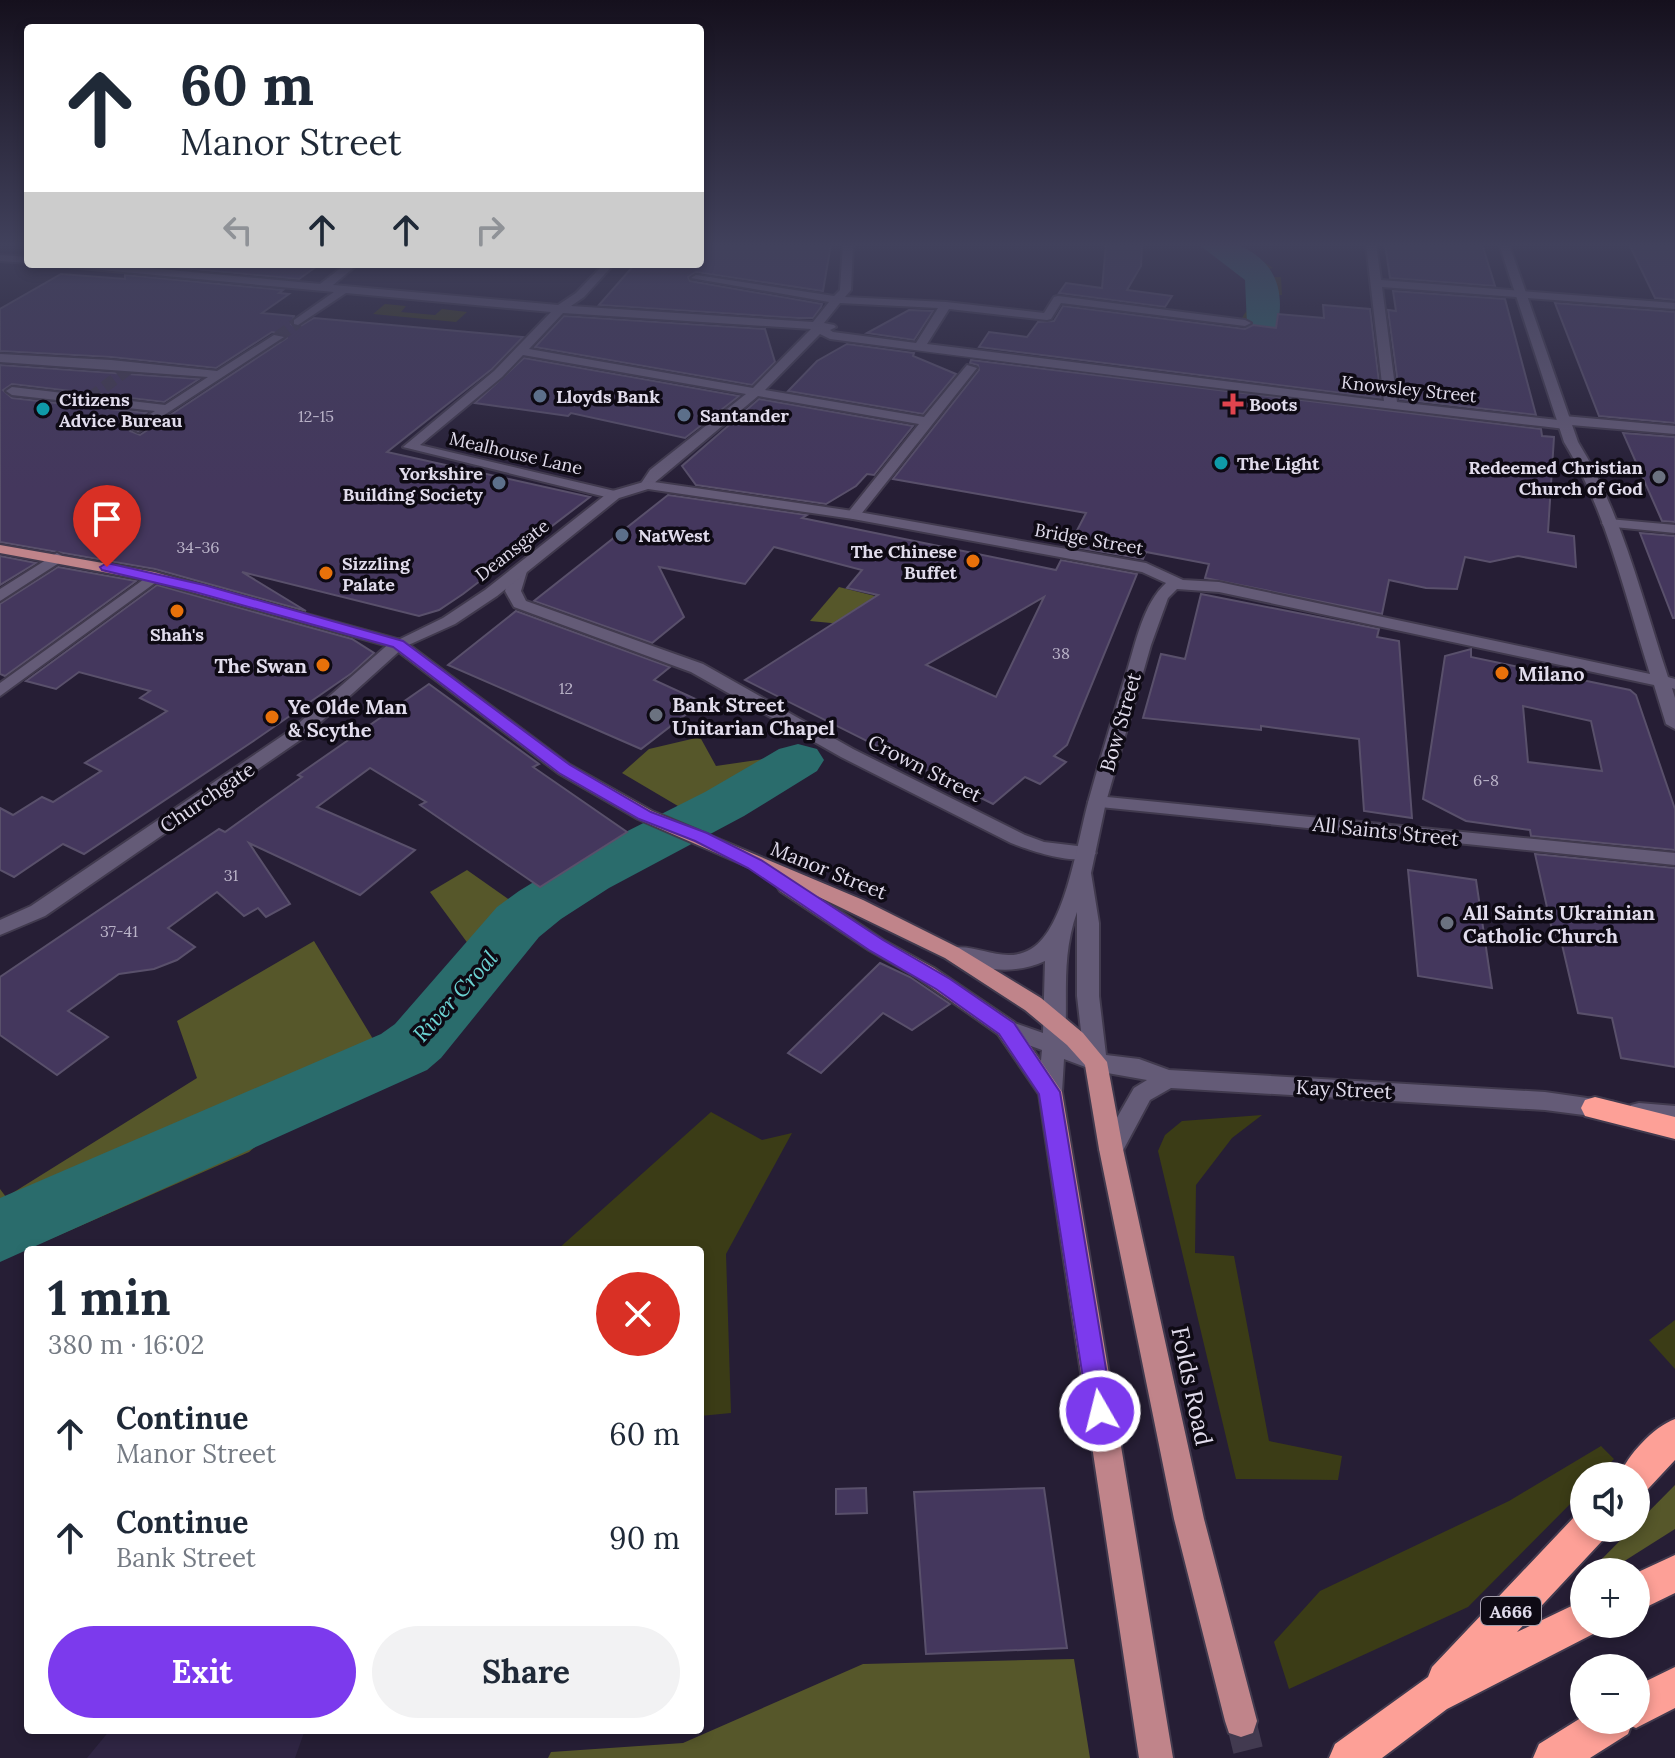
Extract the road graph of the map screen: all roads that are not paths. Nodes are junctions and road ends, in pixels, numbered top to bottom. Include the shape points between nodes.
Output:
1 (542, 326) edge
2 (760, 326) edge
3 (796, 326) edge
4 (933, 326) edge
5 (1381, 326) edge
6 (1530, 326) edge
7 (823, 328) junction
8 (270, 340) tunnel mouth
9 (800, 348) junction
10 (919, 348) junction
11 (521, 351) junction
12 (0, 358) edge
13 (53, 361) junction
14 (971, 368) dead end
15 (221, 375) junction
16 (12, 391) junction
17 (757, 391) junction
18 (0, 400) edge
19 (1391, 406) junction
20 (168, 409) junction
21 (928, 422) junction
22 (1565, 422) junction
23 (138, 428) dead end
24 (1675, 430) edge
25 (647, 485) junction
26 (614, 495) junction
27 (853, 515) junction
28 (1609, 523) junction
29 (1675, 529) edge
30 (0, 549) edge
31 (57, 558) junction
32 (519, 571) junction
33 (154, 577) junction
34 (1180, 584) junction
35 (0, 596) edge
36 (398, 644) junction
37 (1668, 682) edge
38 (0, 691) edge
39 (1675, 724) edge
40 (1097, 802) junction
41 (1675, 859) edge
42 (1084, 863) junction
43 (754, 864) junction
44 (0, 928) edge
45 (1059, 934) junction
46 (952, 953) junction
47 (1088, 996) junction
48 (1055, 1021) junction
49 (1006, 1028) junction
50 (1054, 1047) junction
51 (1096, 1062) junction
52 (1168, 1079) junction
53 (1050, 1092) junction
54 (1595, 1108) junction
55 (1675, 1115) edge
56 (1675, 1128) edge
57 (1111, 1149) junction
58 (1675, 1435) edge
59 (1650, 1462) edge
60 (1576, 1542) edge
61 (1675, 1573) edge
62 (1650, 1586) edge
63 (1570, 1626) edge
64 (1675, 1686) edge
65 (1433, 1695) junction
66 (1650, 1700) edge
67 (1241, 1721) tunnel mouth
68 (1592, 1734) edge
69 (1156, 1758) edge
70 (1349, 1758) edge
71 (1553, 1758) edge

1 - 11 street
2 - 9 street
3 - 7 street, Knowsley Street
4 - 10 street
5 - 19 street
6 - 22 street
7 - 9 street
7 - 10 street, Knowsley Street via 837,337
8 - 15 street
9 - 17 street
10 - 19 street, Knowsley Street
11 - 17 street
11 - 26 street, Mealhouse Lane via 410,447
12 - 13 street
13 - 15 street
13 - 16 street
14 - 21 street
15 - 20 street
16 - 18 street
16 - 20 street
17 - 21 street
17 - 25 street
19 - 22 street, Knowsley Street
20 - 23 street
21 - 27 street
22 - 24 street, Knowsley Street
22 - 28 street
25 - 26 street, Deansgate
25 - 27 street, Bridge Street
26 - 32 street, Deansgate
27 - 34 street, Bridge Street via 1146,568
28 - 29 street
28 - 37 street
30 - 31 main road
31 - 33 main road
31 - 35 street
32 - 36 street, Deansgate via 449,621
32 - 42 street, Crown Street via 513,591 520,604 697,668 847,753 1018,839
33 - 36 main road
33 - 38 street
34 - 37 street, Bridge Street via 1219,587
34 - 40 street, Bow Street via 1166,590 1158,604
36 - 43 main road via 564,769 645,815
36 - 44 street, Churchgate via 297,734 38,911
37 - 39 street
40 - 41 street, All Saints Street
40 - 42 street, Bow Street
42 - 45 street, Bow Street
42 - 47 street, Bow Street
43 - 46 main road, Manor Street via 856,905
43 - 49 main road, Manor Street
45 - 46 street via 1042,953 1004,963
45 - 48 street, Bow Street via 1053,976
46 - 48 main road, Manor Street
47 - 48 street
47 - 51 street, Bow Street
48 - 49 street
48 - 50 street, Bow Street
48 - 51 main road, Manor Street
49 - 50 street, Manor Street
49 - 53 main road, Manor Street
50 - 51 street, Manor Street
50 - 53 street, Bow Street
51 - 52 street, Kay Street via 1139,1068
51 - 57 main road, Folds Road
52 - 54 street, Kay Street
52 - 57 street via 1142,1094
53 - 69 main road
54 - 55 street, Kay Street
54 - 56 highway
57 - 67 main road, Folds Road via 1189,1519
58 - 59 highway
60 - 65 highway, A666
61 - 62 highway
63 - 65 highway, A666
64 - 66 highway
65 - 70 highway, A666
68 - 71 highway

